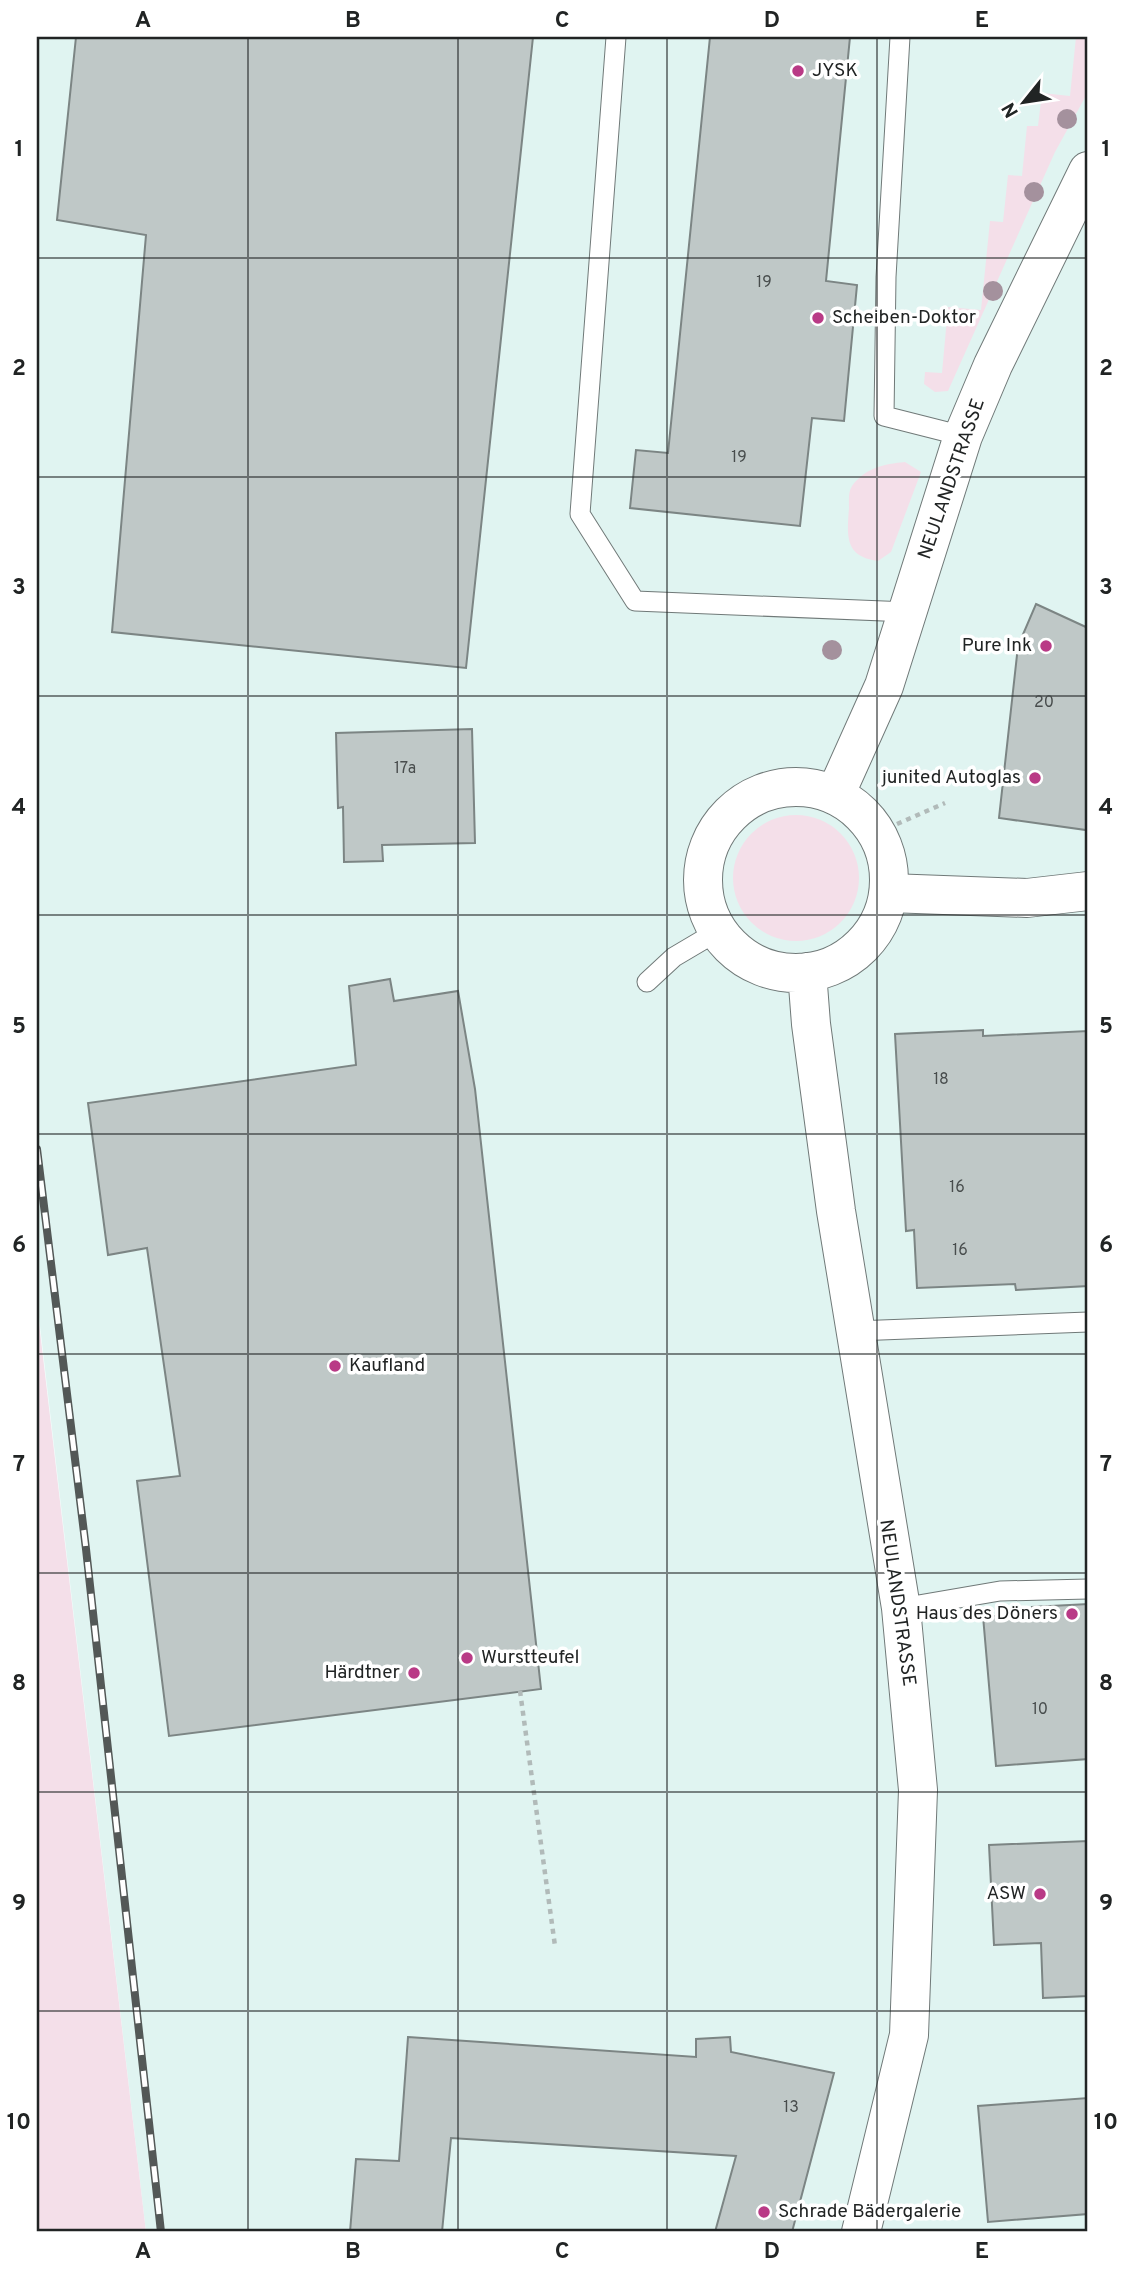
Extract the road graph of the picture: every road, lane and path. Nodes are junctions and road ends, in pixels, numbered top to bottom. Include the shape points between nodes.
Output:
1 (616, 37) edge
2 (900, 37) edge
3 (1088, 171) edge
4 (963, 436) junction
5 (908, 612) junction
6 (835, 795) junction
7 (945, 803) dead end
8 (897, 824) dead end
9 (1088, 891) edge
10 (889, 893) junction
11 (718, 931) junction
12 (807, 972) junction
13 (647, 982) dead end
14 (1088, 1322) edge
15 (855, 1331) junction
16 (1088, 1589) edge
17 (901, 1608) junction
18 (520, 1691) dead end
19 (555, 1946) dead end
20 (861, 2232) edge

1 - 5 lane via 580,514 635,601
2 - 4 lane via 886,276 884,416
3 - 4 street, NEULANDSTRASSE
4 - 5 street, NEULANDSTRASSE
5 - 6 street, NEULANDSTRASSE via 884,686
6 - 10 street via 860,812 878,835 888,863
6 - 11 street via 783,787 757,795 735,809 717,829 706,854 703,881 707,907
7 - 8 path
9 - 10 street via 1027,898
10 - 12 street via 870,938 831,967
11 - 12 street via 757,965 781,972
11 - 13 lane via 674,957
12 - 15 street, NEULANDSTRASSE via 814,1051
14 - 15 lane
15 - 17 street, NEULANDSTRASSE
16 - 17 lane via 1000,1591
17 - 20 street, NEULANDSTRASSE via 918,1790 909,2035
18 - 19 path

